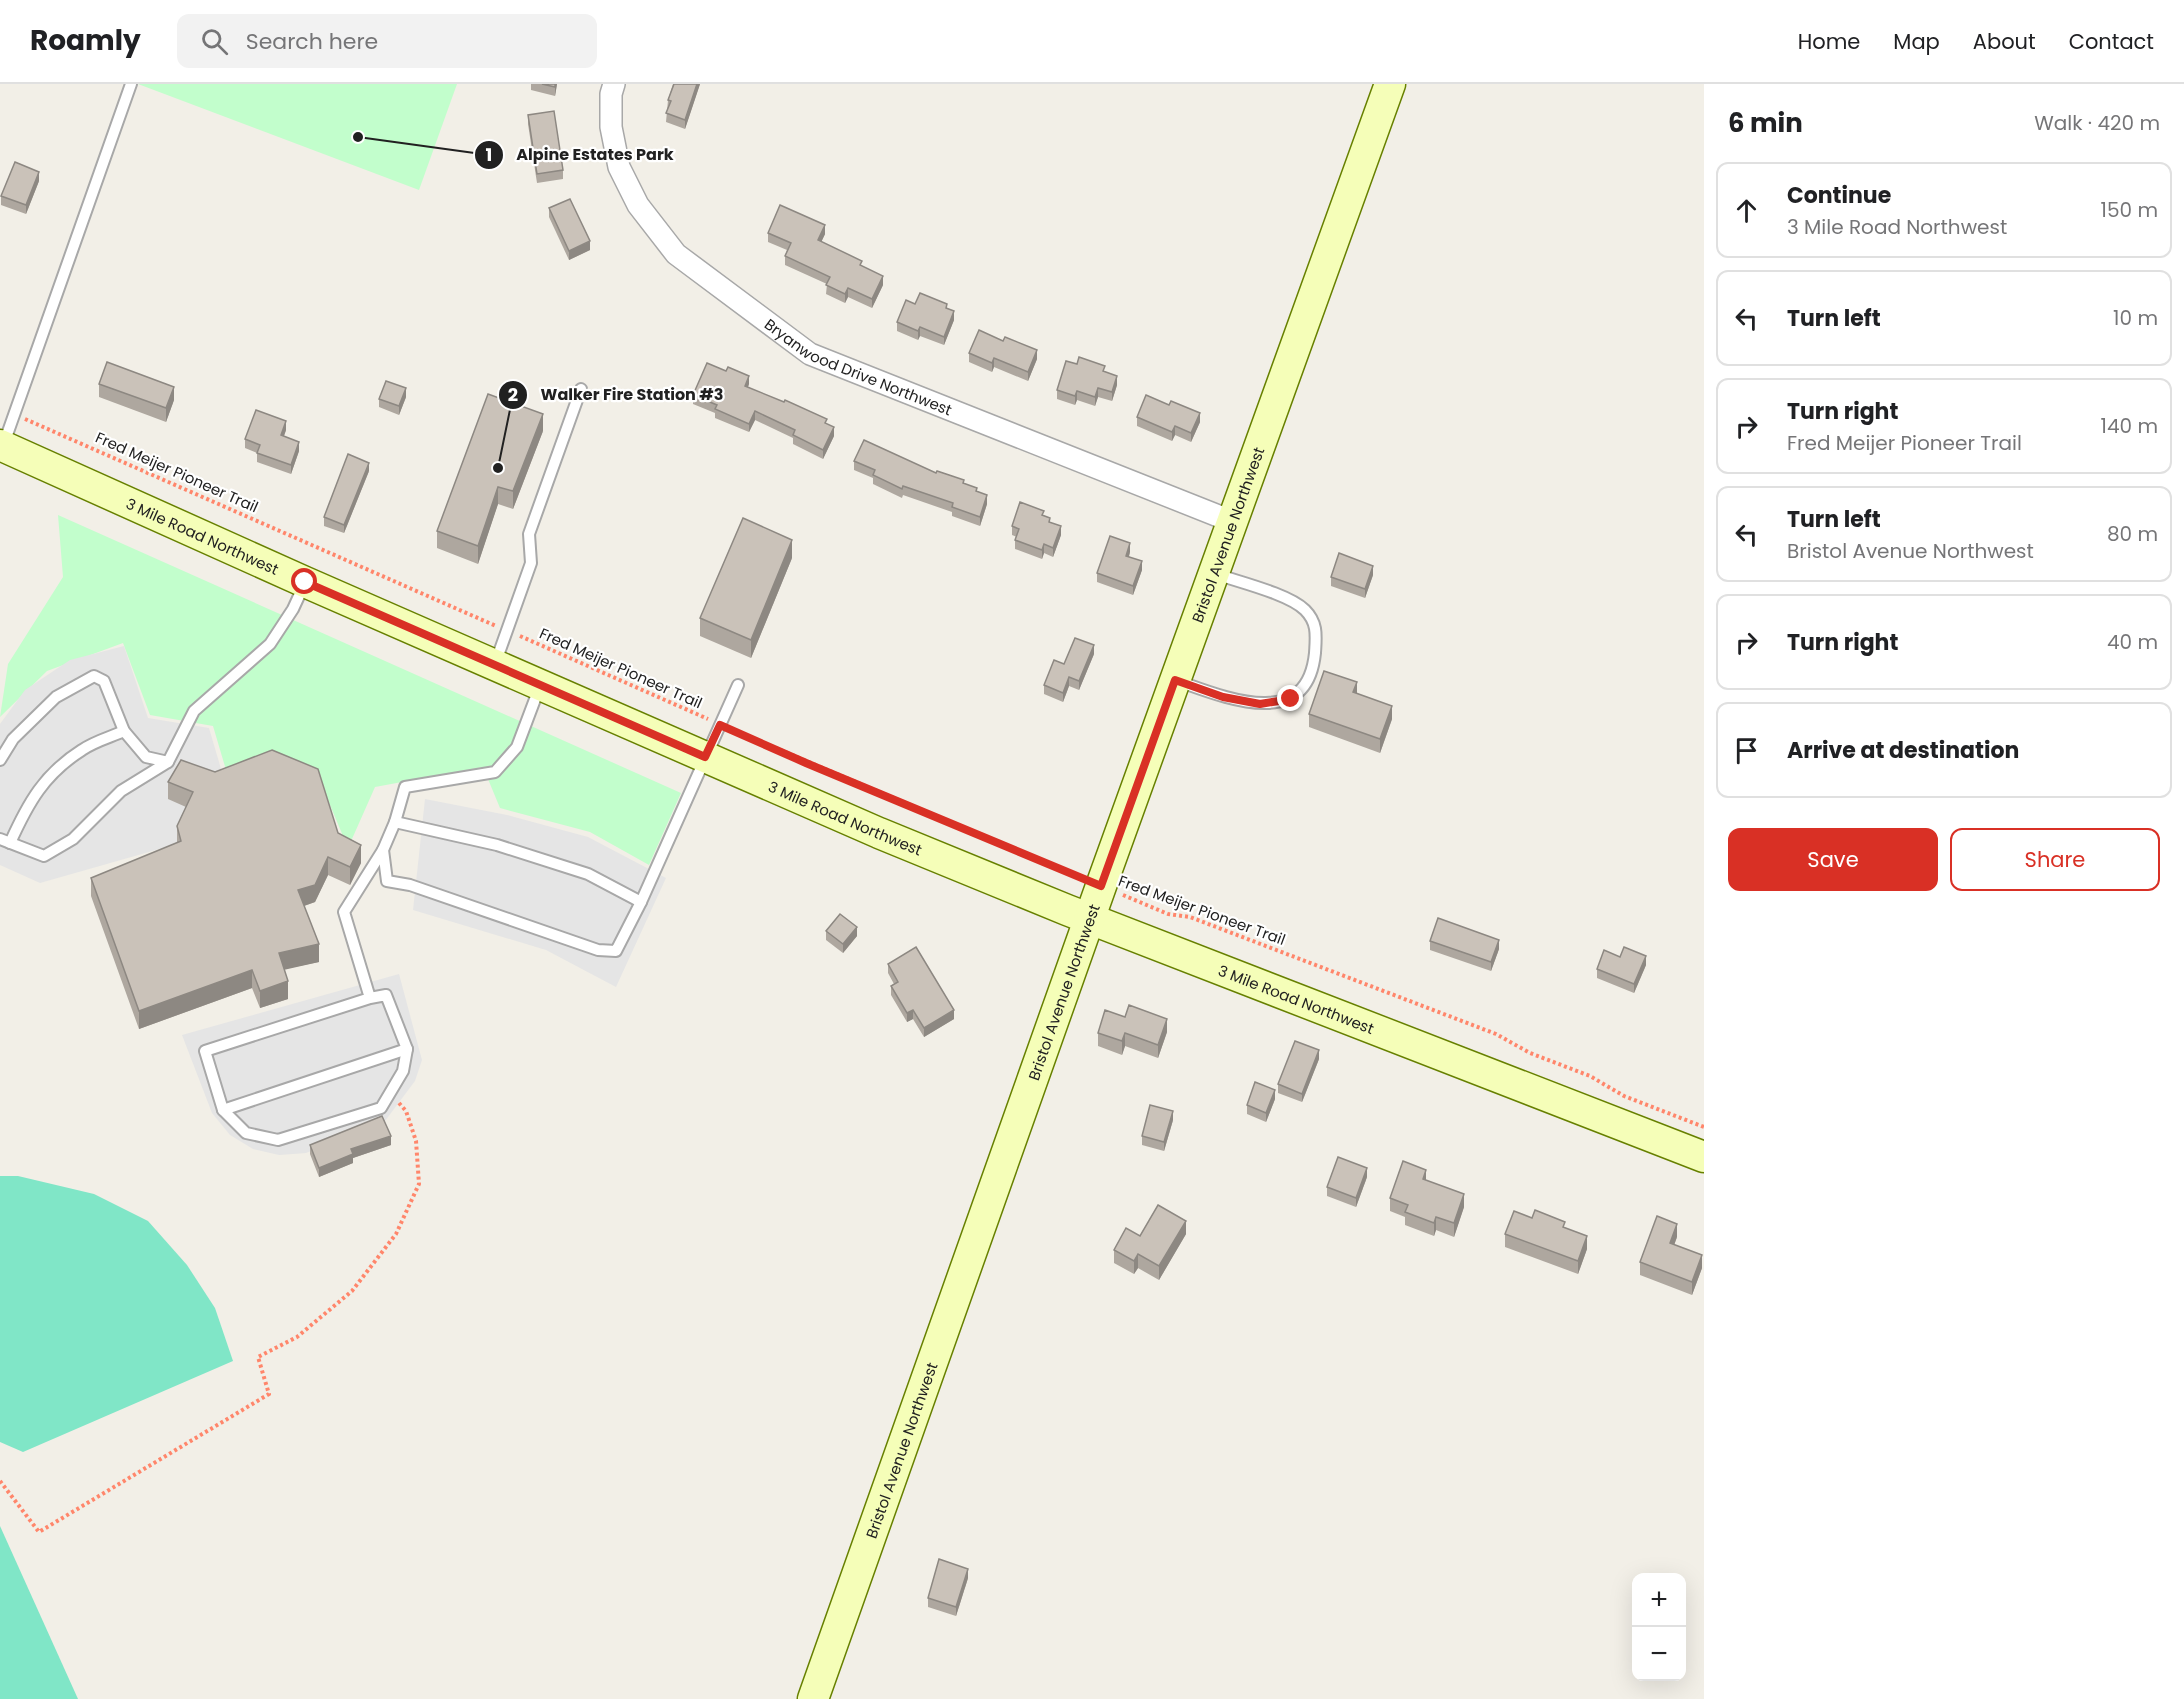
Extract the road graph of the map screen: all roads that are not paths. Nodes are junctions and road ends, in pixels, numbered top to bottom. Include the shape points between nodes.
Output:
1 (131, 84) edge
2 (614, 84) edge
3 (1390, 84) edge
4 (581, 389) dead end
5 (2, 445) edge
6 (1231, 521) junction
7 (1213, 573) junction
8 (305, 582) junction
9 (494, 664) junction
10 (1175, 680) junction
11 (738, 685) dead end
12 (540, 686) junction
13 (124, 731) junction
14 (705, 757) junction
15 (0, 760) edge
16 (168, 762) junction
17 (395, 822) junction
18 (5, 841) edge
19 (384, 850) junction
20 (641, 903) junction
21 (1090, 919) junction
22 (370, 998) junction
23 (407, 1049) junction
24 (223, 1110) junction
25 (1704, 1157) edge
26 (813, 1699) edge

1 - 5 lane
2 - 6 street, Bryanwood Drive Northwest via 611,127 619,167 638,205 676,254 810,354
3 - 6 main road, Bristol Avenue Northwest
4 - 9 lane via 530,534 531,563
5 - 8 main road, 3 Mile Road Northwest
6 - 7 main road, Bristol Avenue Northwest
7 - 10 main road, Bristol Avenue Northwest
7 - 10 lane via 1291,601 1313,619 1317,632 1308,682 1291,699 1260,704 1223,697
8 - 9 main road, 3 Mile Road Northwest
8 - 16 lane via 270,644 194,711
9 - 12 main road, 3 Mile Road Northwest
10 - 21 main road, Bristol Avenue Northwest
11 - 14 lane
12 - 14 main road, 3 Mile Road Northwest
12 - 17 lane via 517,747 495,772 405,788
13 - 15 lane via 105,681 94,676 56,697 13,739
13 - 16 lane via 146,757
13 - 18 lane via 83,749 45,780
14 - 20 lane
14 - 21 main road, 3 Mile Road Northwest
16 - 18 lane via 121,791 73,839 44,856
17 - 19 lane
17 - 20 lane via 497,845 588,874
19 - 20 lane via 387,881 410,885 598,950 616,951
19 - 22 lane via 344,912
21 - 25 main road, 3 Mile Road Northwest
21 - 26 main road, Bristol Avenue Northwest
22 - 23 lane via 386,995
22 - 24 lane via 205,1051
23 - 24 lane
23 - 24 lane via 403,1071 381,1108 278,1140 246,1134

